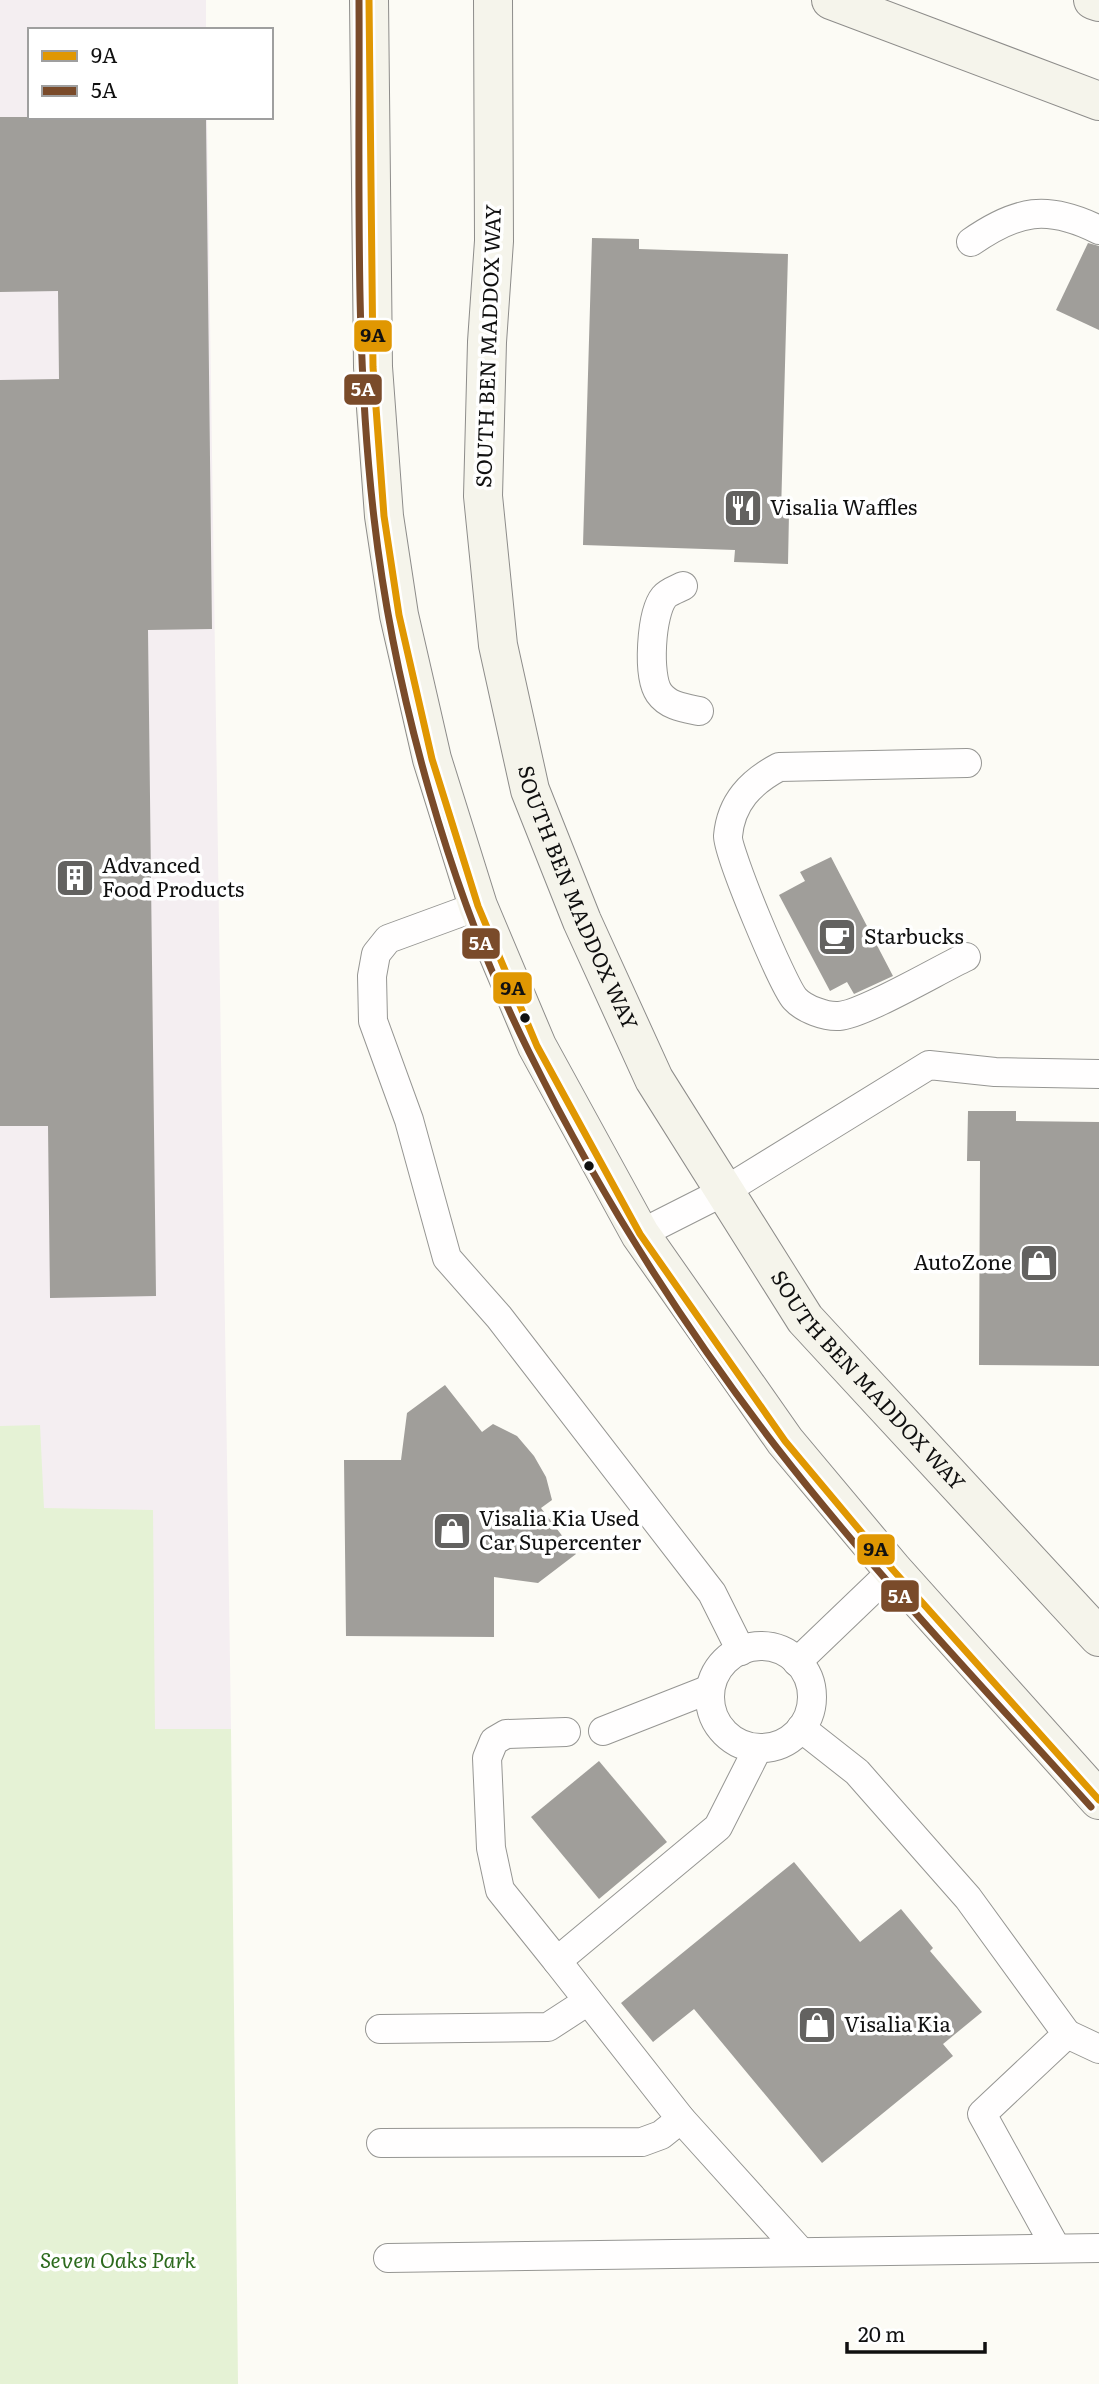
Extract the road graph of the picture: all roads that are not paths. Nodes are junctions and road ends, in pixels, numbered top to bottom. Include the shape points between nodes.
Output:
1 (369, 0) edge
2 (493, 0) edge
3 (831, 0) edge
4 (1093, 0) edge
5 (1099, 2) edge
6 (1099, 101) edge
7 (1099, 230) edge
8 (971, 242) dead end
9 (683, 586) dead end
10 (699, 711) dead end
11 (967, 763) dead end
12 (478, 906) junction
13 (965, 957) dead end
14 (1099, 1074) edge
15 (723, 1192) junction
16 (640, 1234) junction
17 (893, 1570) junction
18 (1099, 1637) edge
19 (741, 1651) junction
20 (797, 1662) junction
21 (710, 1689) junction
22 (801, 1728) junction
23 (566, 1731) dead end
24 (603, 1731) dead end
25 (758, 1748) junction
26 (1099, 1800) edge
27 (557, 1961) junction
28 (588, 2001) junction
29 (380, 2029) dead end
30 (1067, 2034) junction
31 (1099, 2049) edge
32 (681, 2119) junction
33 (382, 2143) dead end
34 (1056, 2248) junction
35 (1099, 2248) edge
36 (801, 2252) junction
37 (388, 2258) dead end

1 - 12 main road via 373,367 384,516 399,615 432,759
2 - 15 main road, SOUTH BEN MADDOX WAY via 494,241 486,342 484,496 491,598 506,693 530,790 582,921 654,1079
3 - 6 main road
4 - 5 main road
7 - 8 lane via 1038,212 998,224
9 - 10 lane via 665,595 655,613 652,676 668,701
11 - 13 lane via 779,767 756,779 739,800 728,839 754,913 795,999 818,1013 839,1016 866,1007
12 - 16 main road via 537,1046
12 - 19 lane via 388,939 376,954 372,976 373,1021 409,1120 447,1258 499,1317 712,1593
14 - 15 lane via 995,1072 929,1065
15 - 16 lane
15 - 18 main road, SOUTH BEN MADDOX WAY via 806,1319
16 - 17 main road via 785,1441
17 - 20 lane
17 - 26 main road
19 - 20 lane via 773,1647
19 - 21 lane via 715,1673
20 - 22 lane via 809,1680 812,1696
21 - 24 lane
21 - 25 lane via 710,1706 726,1735 741,1745
22 - 25 lane via 789,1739
22 - 30 lane via 857,1772 968,1898
23 - 27 lane via 506,1734 494,1741 486,1758 491,1848 500,1890
25 - 27 lane via 718,1827
27 - 28 lane
28 - 29 lane via 548,2027
28 - 32 lane
30 - 31 lane
30 - 34 lane via 982,2114
32 - 33 lane via 662,2135 642,2142
32 - 36 lane
34 - 35 lane
34 - 36 lane
36 - 37 lane

